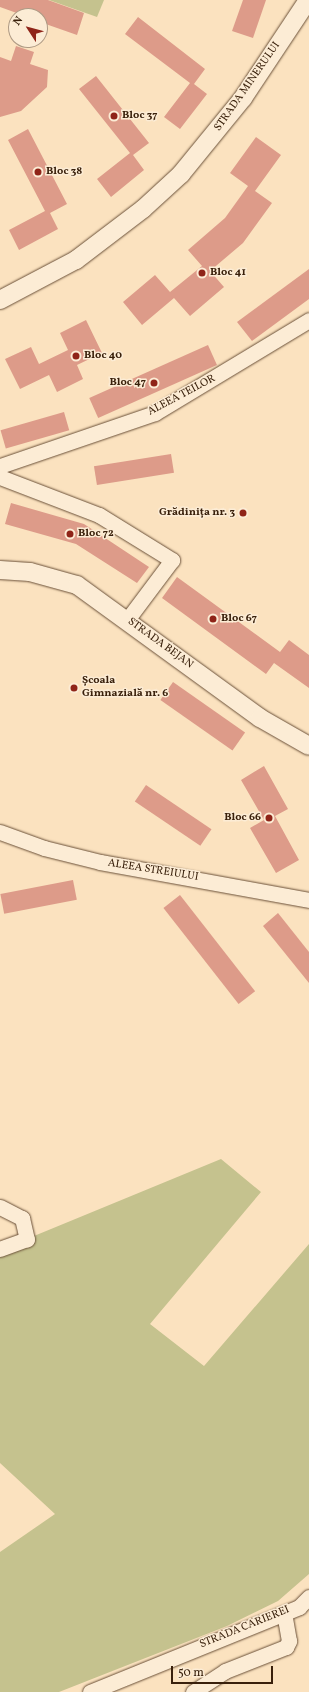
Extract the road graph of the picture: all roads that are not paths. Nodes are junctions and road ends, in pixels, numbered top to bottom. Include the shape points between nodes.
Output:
1 (302, 4) edge
2 (0, 300) edge
3 (309, 320) edge
4 (0, 466) edge
5 (0, 477) edge
6 (0, 570) edge
7 (127, 620) junction
8 (309, 746) edge
9 (0, 832) edge
10 (309, 900) edge
11 (0, 1207) edge
12 (0, 1249) edge
13 (309, 1597) edge
14 (284, 1613) junction
15 (90, 1692) edge
16 (193, 1692) edge

1 - 2 street, STRADA MINERULUI via 243,98 181,174 143,209 76,260
3 - 4 street, ALEEA TEILOR via 155,413
5 - 7 street via 99,515 172,560
6 - 7 street, STRADA BEJAN via 55,577 77,586
7 - 8 street, STRADA BEJAN via 260,718
9 - 10 street, ALEEA STREIULUI via 44,848 100,862
11 - 12 street via 22,1218 27,1240
13 - 14 street, STRADA CARIEREI via 299,1607
14 - 15 street, STRADA CARIEREI
14 - 16 street via 289,1641 286,1648 224,1671

